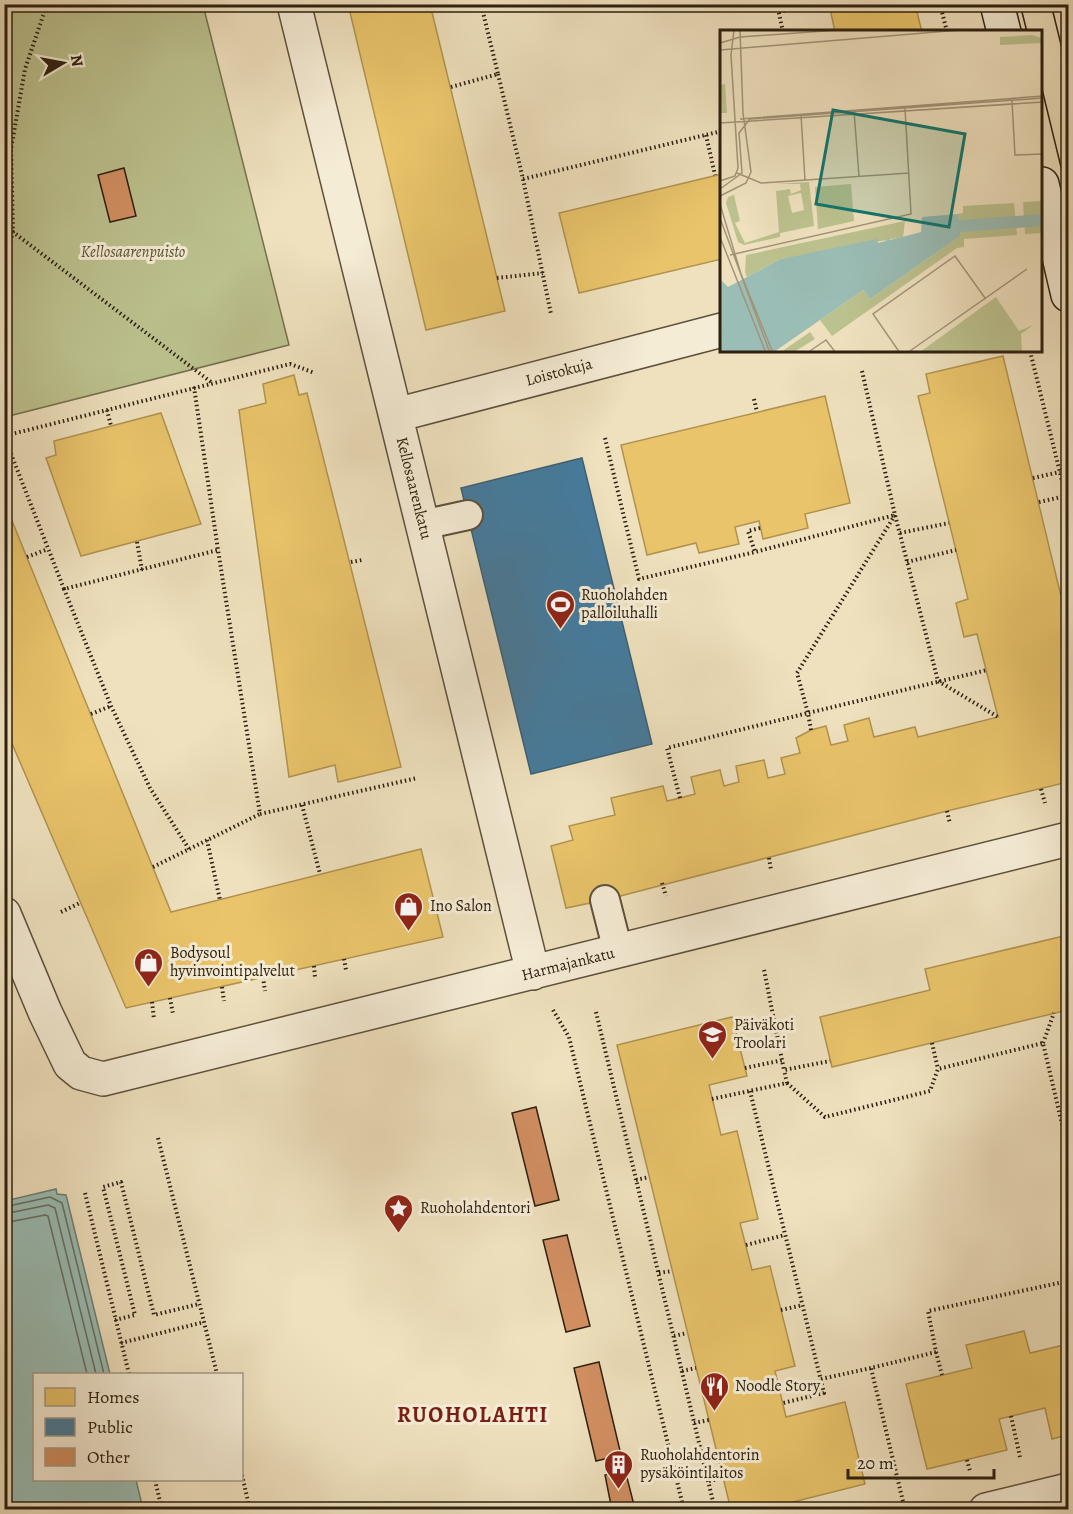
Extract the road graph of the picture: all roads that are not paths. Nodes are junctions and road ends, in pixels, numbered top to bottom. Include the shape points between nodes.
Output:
1 (294, 4) edge
2 (997, 4) edge
3 (1004, 30) edge
4 (1043, 193) edge
5 (1055, 244) edge
6 (1068, 295) edge
7 (720, 331) edge
8 (396, 415) junction
9 (468, 515) dead end
10 (422, 525) junction
11 (1068, 839) edge
12 (604, 900) dead end
13 (4, 914) edge
14 (618, 951) junction
15 (533, 973) junction
16 (1068, 1490) edge
17 (986, 1509) edge

1 - 8 street, Kellosaarenkatu
2 - 3 street
4 - 5 street
5 - 6 street
7 - 8 street, Loistokuja
8 - 10 street, Kellosaarenkatu
9 - 10 lane
10 - 15 street, Kellosaarenkatu
11 - 14 street, Harmajankatu
12 - 14 lane
13 - 15 street, Harmajankatu via 70,1064 81,1073 103,1079
14 - 15 street, Harmajankatu
16 - 17 street

